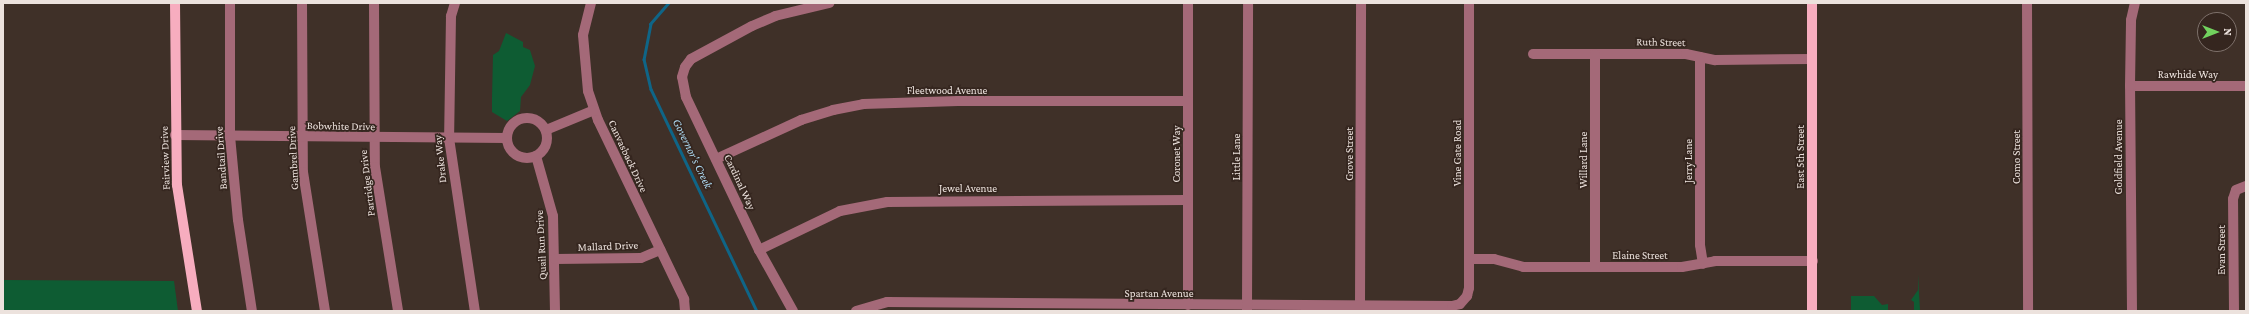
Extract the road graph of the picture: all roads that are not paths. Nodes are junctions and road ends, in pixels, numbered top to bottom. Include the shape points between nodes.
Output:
1 (175, 3) edge
2 (230, 3) edge
3 (302, 3) edge
4 (374, 3) edge
5 (455, 3) edge
6 (591, 3) edge
7 (829, 3) edge
8 (1188, 3) edge
9 (1248, 3) edge
10 (1361, 3) edge
11 (1469, 3) edge
12 (1812, 3) edge
13 (2027, 3) edge
14 (2135, 3) edge
15 (807, 5) edge
16 (1533, 54) dead end
17 (1595, 54) junction
18 (1700, 57) junction
19 (1812, 59) junction
20 (2130, 86) junction
21 (2246, 86) edge
22 (1188, 101) junction
23 (594, 110) junction
24 (546, 130) junction
25 (175, 135) junction
26 (230, 136) junction
27 (303, 138) junction
28 (375, 138) junction
29 (449, 138) junction
30 (506, 138) junction
31 (536, 156) junction
32 (716, 159) junction
33 (2246, 186) edge
34 (1188, 200) junction
35 (660, 250) junction
36 (759, 250) junction
37 (555, 259) junction
38 (1469, 259) junction
39 (1813, 261) junction
40 (1703, 264) junction
41 (1595, 267) junction
42 (1463, 301) joint
43 (1188, 305) junction
44 (1360, 306) junction
45 (1247, 308) edge
46 (197, 311) edge
47 (252, 311) edge
48 (325, 311) edge
49 (398, 311) edge
50 (475, 311) edge
51 (555, 311) edge
52 (685, 311) edge
53 (793, 311) edge
54 (856, 311) edge
55 (1812, 311) edge
56 (2028, 311) edge
57 (2132, 311) edge
58 (2234, 311) edge

1 - 25 main road, Fairview Drive
2 - 26 street, Bandtail Drive
3 - 27 street, Gambrel Drive
4 - 28 street, Partridge Drive
5 - 29 street, Drake Way via 451,16
6 - 23 street, Canvasback Drive via 583,48 585,80
7 - 15 street
8 - 22 street, Coronet Way
9 - 45 street, Little Lane
10 - 44 street, Grove Street
11 - 38 street, Vine Gate Road
12 - 19 main road, East 5th Street
13 - 56 street, Como Street
14 - 20 street, Goldfield Avenue via 2131,20
15 - 32 street, Cardinal Way via 752,26 689,61 682,77 684,90
16 - 17 street, Ruth Street
17 - 18 street, Ruth Street via 1686,54
17 - 41 street, Willard Lane
18 - 19 street, Ruth Street
18 - 40 street, Jerry Lane via 1700,245
19 - 39 main road, East 5th Street
20 - 21 street, Rawhide Way
20 - 57 street, Goldfield Avenue
22 - 32 street, Fleetwood Avenue via 863,104 801,120
22 - 34 street, Coronet Way
23 - 24 street
23 - 35 street, Canvasback Drive
24 - 30 street via 536,120 523,118 511,125
24 - 31 street via 545,148
25 - 26 street, Bobwhite Drive
25 - 46 main road, Fairview Drive via 180,213
26 - 27 street, Bobwhite Drive
26 - 47 street, Bandtail Drive via 238,220
27 - 28 street, Bobwhite Drive
27 - 48 street, Gambrel Drive via 303,172
28 - 29 street, Bobwhite Drive
28 - 49 street, Partridge Drive via 376,167
29 - 30 street, Bobwhite Drive
29 - 50 street, Drake Way
30 - 31 street via 516,155 529,158
31 - 37 street, Quail Run Drive via 553,216
32 - 36 street, Cardinal Way
33 - 58 street, Evan Street via 2236,190 2233,199
34 - 36 street, Jewel Avenue via 887,202 840,211
34 - 43 street, Coronet Way
35 - 37 street, Mallard Drive via 642,258
35 - 52 street, Canvasback Drive via 684,299
36 - 53 street, Cardinal Way
37 - 51 street, Quail Run Drive
38 - 41 street, Elaine Street via 1494,259 1517,266
38 - 42 street, Vine Gate Road via 1468,292
39 - 40 street, Elaine Street via 1715,261
39 - 55 main road, East 5th Street
40 - 41 street, Elaine Street via 1682,267
42 - 44 street, Spartan Avenue via 1452,306
43 - 45 street, Spartan Avenue
43 - 54 street, Spartan Avenue via 887,302
44 - 45 street, Spartan Avenue

